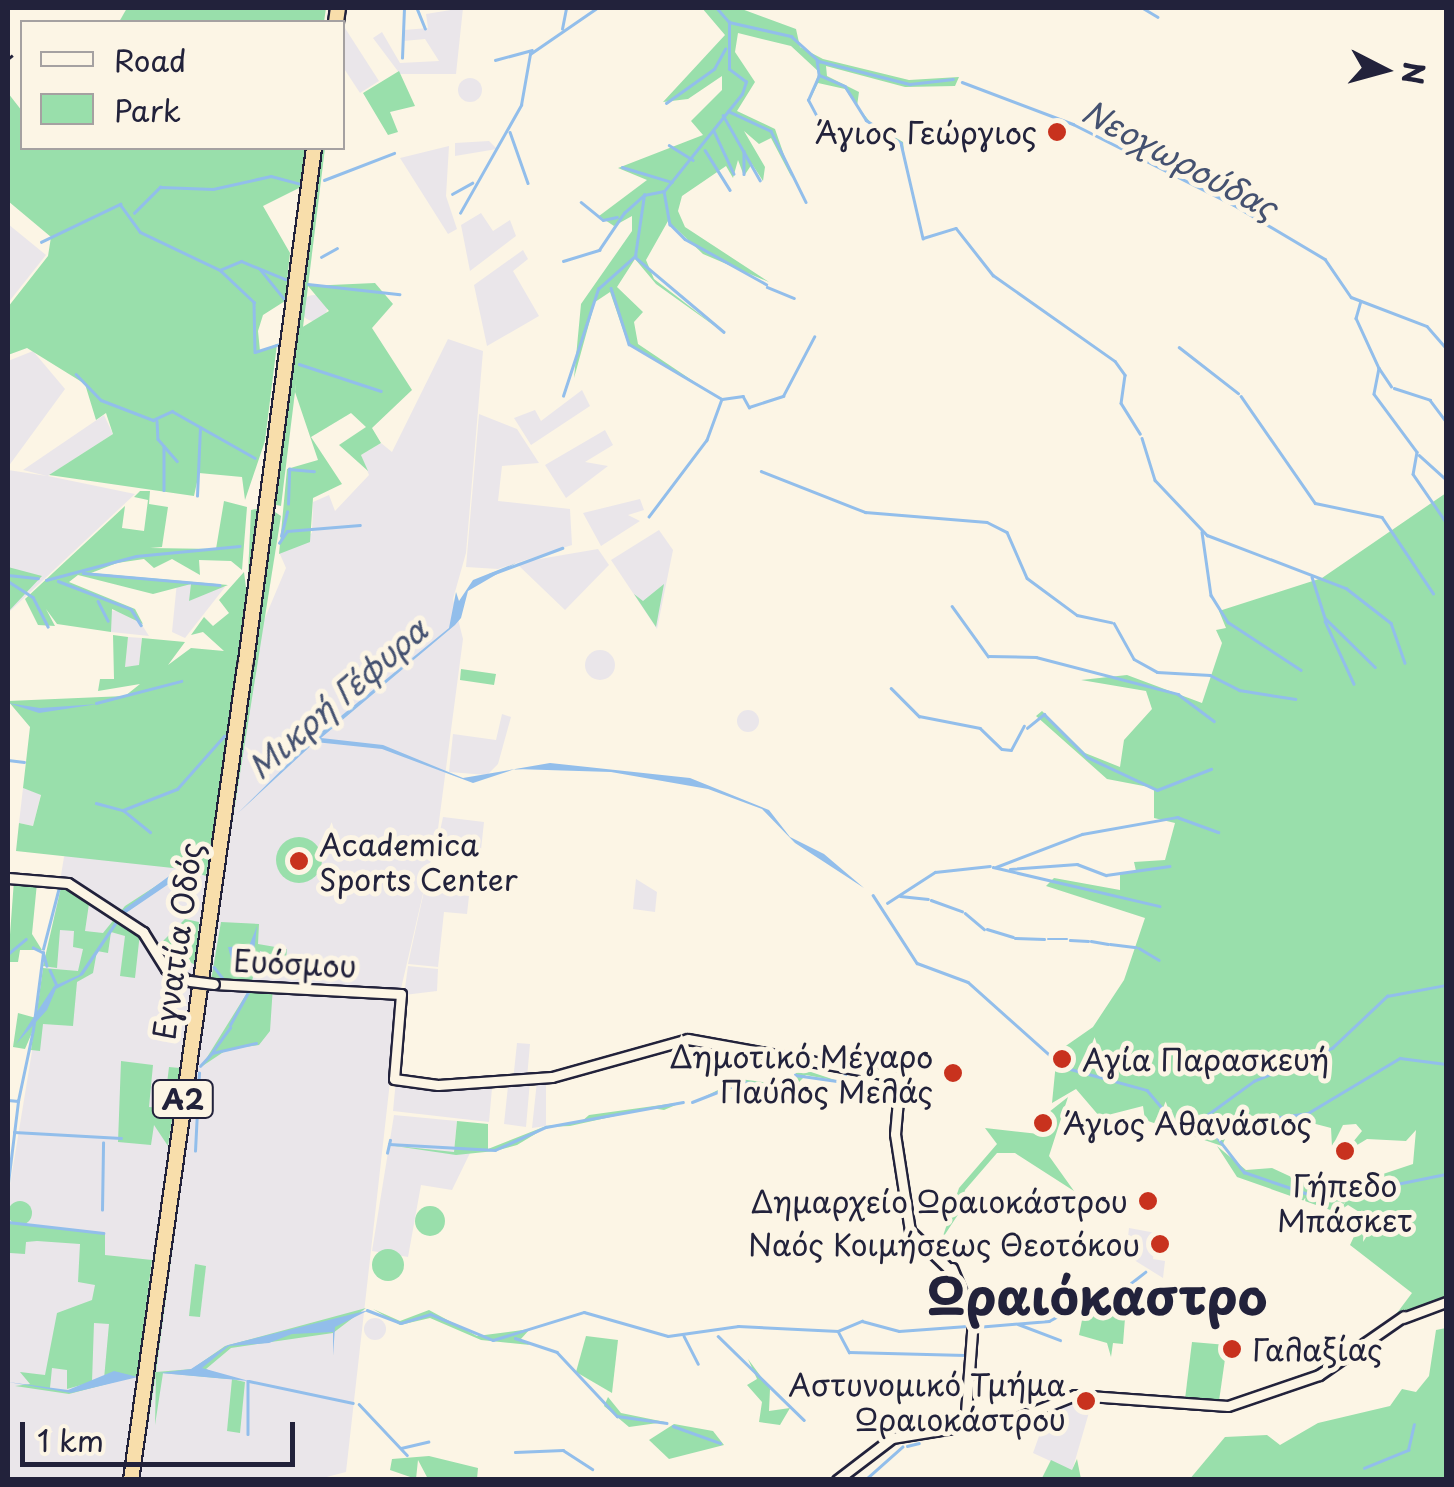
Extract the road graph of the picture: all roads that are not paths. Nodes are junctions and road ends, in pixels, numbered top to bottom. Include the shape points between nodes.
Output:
1 (316, 150) edge
2 (8, 878) edge
3 (1446, 1302) edge
4 (963, 1424) junction
5 (133, 1480) edge
6 (834, 1480) edge

1 - 5 highway, Εγνατία Οδός / Α2
2 - 4 main road, Ευόσμου, bridge via 61,882 148,938 166,969 190,981 401,994 394,1079 496,1086 688,1039 899,1076 897,1134 913,1231 949,1268 970,1320
3 - 4 main road via 1400,1317 1319,1374 1230,1402 1072,1394 1048,1408
4 - 6 main road via 883,1438

